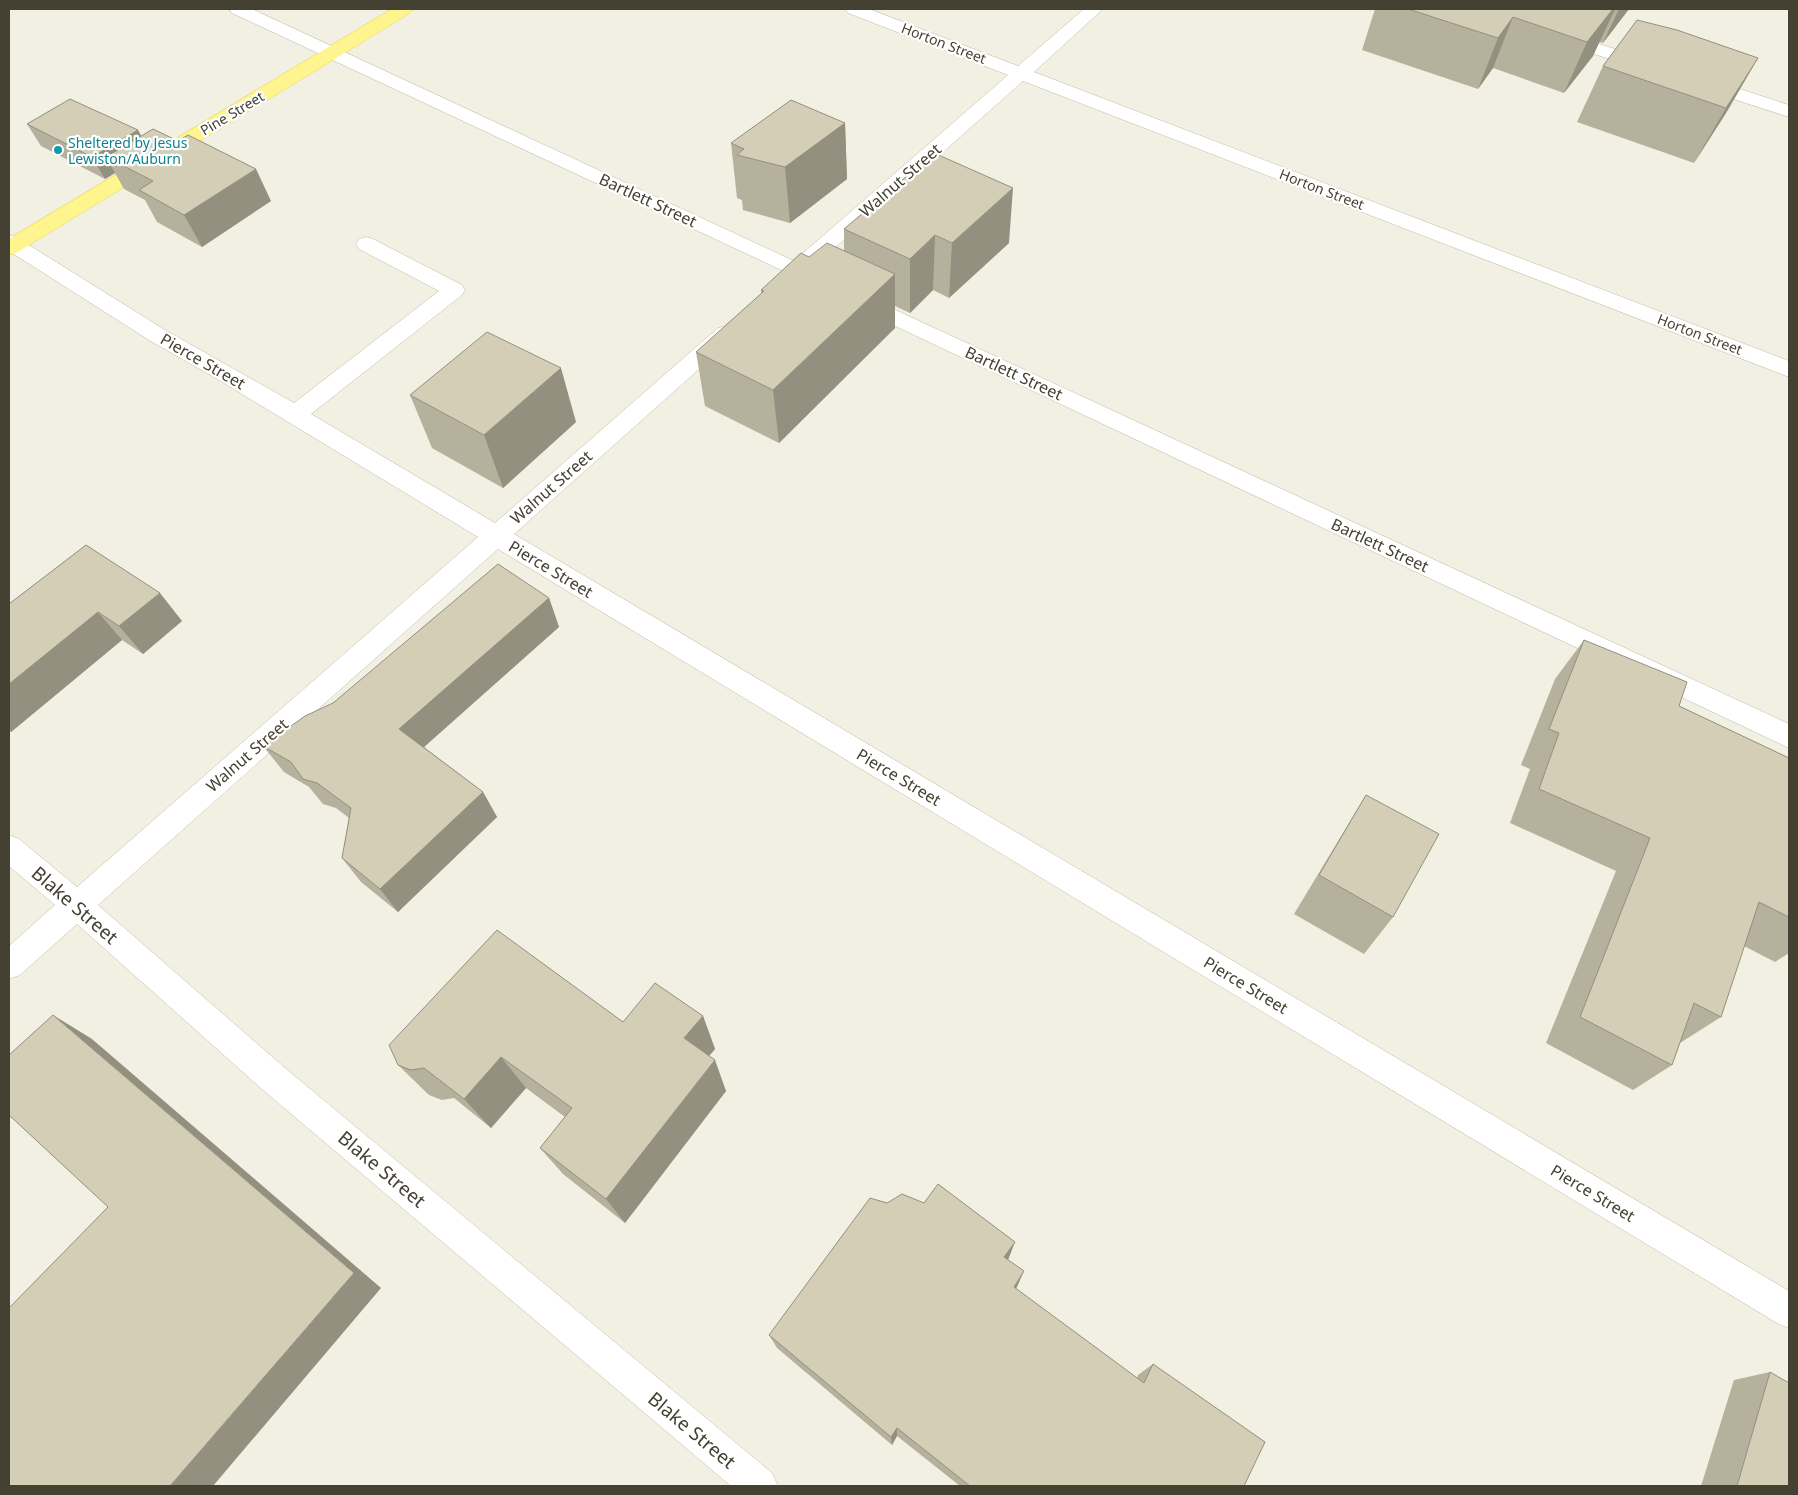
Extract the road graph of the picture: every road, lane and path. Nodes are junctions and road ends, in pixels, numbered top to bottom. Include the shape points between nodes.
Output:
1 (238, 9) edge
2 (404, 9) edge
3 (854, 9) edge
4 (1094, 9) edge
5 (1548, 33) edge
6 (331, 53) junction
7 (1660, 69) edge
8 (1022, 73) junction
9 (1688, 78) edge
10 (1789, 111) edge
11 (366, 244) dead end
12 (10, 245) edge
13 (789, 277) junction
14 (745, 316) edge
15 (1789, 369) edge
16 (294, 415) junction
17 (496, 535) junction
18 (1789, 737) edge
19 (9, 848) edge
20 (77, 905) junction
21 (9, 965) edge
22 (1789, 1311) edge
23 (759, 1486) edge

1 - 6 street, Bartlett Street
2 - 6 main road, Pine Street
3 - 8 street, Horton Street
4 - 8 street, Walnut Street
5 - 7 street
6 - 12 main road, Pine Street
6 - 13 street, Bartlett Street
8 - 13 street, Walnut Street
8 - 15 street, Horton Street
9 - 10 street
11 - 16 street via 454,290
12 - 16 street, Pierce Street
13 - 18 street, Bartlett Street
14 - 17 street, Walnut Street
16 - 17 street, Pierce Street
17 - 20 street, Walnut Street
17 - 22 street, Pierce Street
19 - 20 street, Blake Street
20 - 21 street, Walnut Street
20 - 23 street, Blake Street via 274,1078

